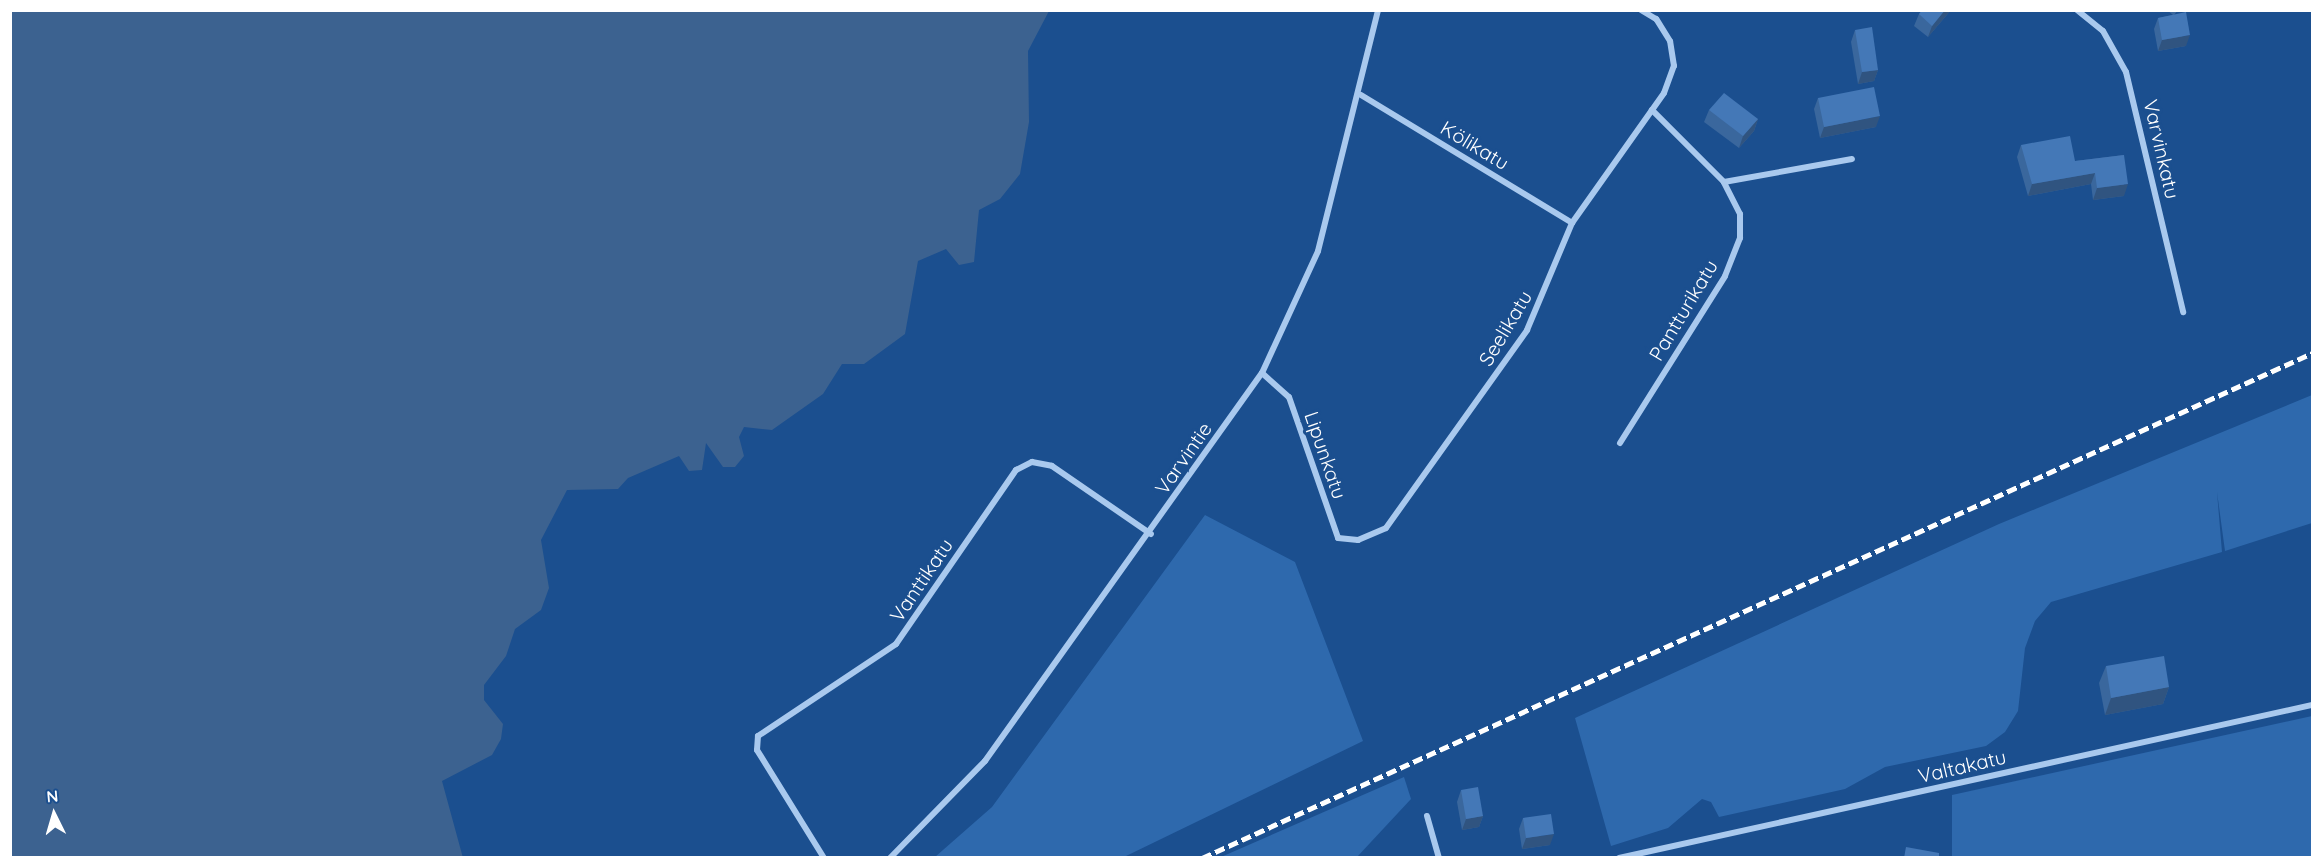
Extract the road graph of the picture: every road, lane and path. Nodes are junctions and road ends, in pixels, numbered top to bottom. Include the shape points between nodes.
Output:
1 (1378, 10) edge
2 (1641, 10) edge
3 (2077, 10) edge
4 (1361, 95) junction
5 (1652, 110) junction
6 (1852, 159) dead end
7 (1724, 182) junction
8 (1572, 223) junction
9 (2183, 312) dead end
10 (1262, 373) junction
11 (1620, 443) dead end
12 (1151, 534) junction
13 (1358, 540) joint
14 (2313, 705) edge
15 (1427, 816) dead end
16 (824, 858) edge
17 (890, 858) edge
18 (1439, 858) edge
19 (1619, 858) edge

1 - 4 street, Varvintie
2 - 5 street, Seelikatu via 1656,19 1670,41 1674,66
3 - 9 street, Varvinkatu via 2103,31 2126,72
4 - 8 street, Kölikatu
4 - 10 street, Varvintie via 1318,251
5 - 7 street, Pantturikatu
5 - 8 street, Seelikatu
6 - 7 street
7 - 11 street, Pantturikatu via 1740,214 1740,238 1733,257
8 - 13 street, Seelikatu via 1527,330 1408,504 1386,528
10 - 12 street, Varvintie
10 - 13 street, Lipunkatu via 1289,397 1338,538
12 - 16 street, Vanttikatu via 1052,466 1032,462 1016,470 896,644 758,736 757,750
12 - 17 street, Varvintie via 985,761
14 - 19 street, Valtakatu
15 - 18 street

